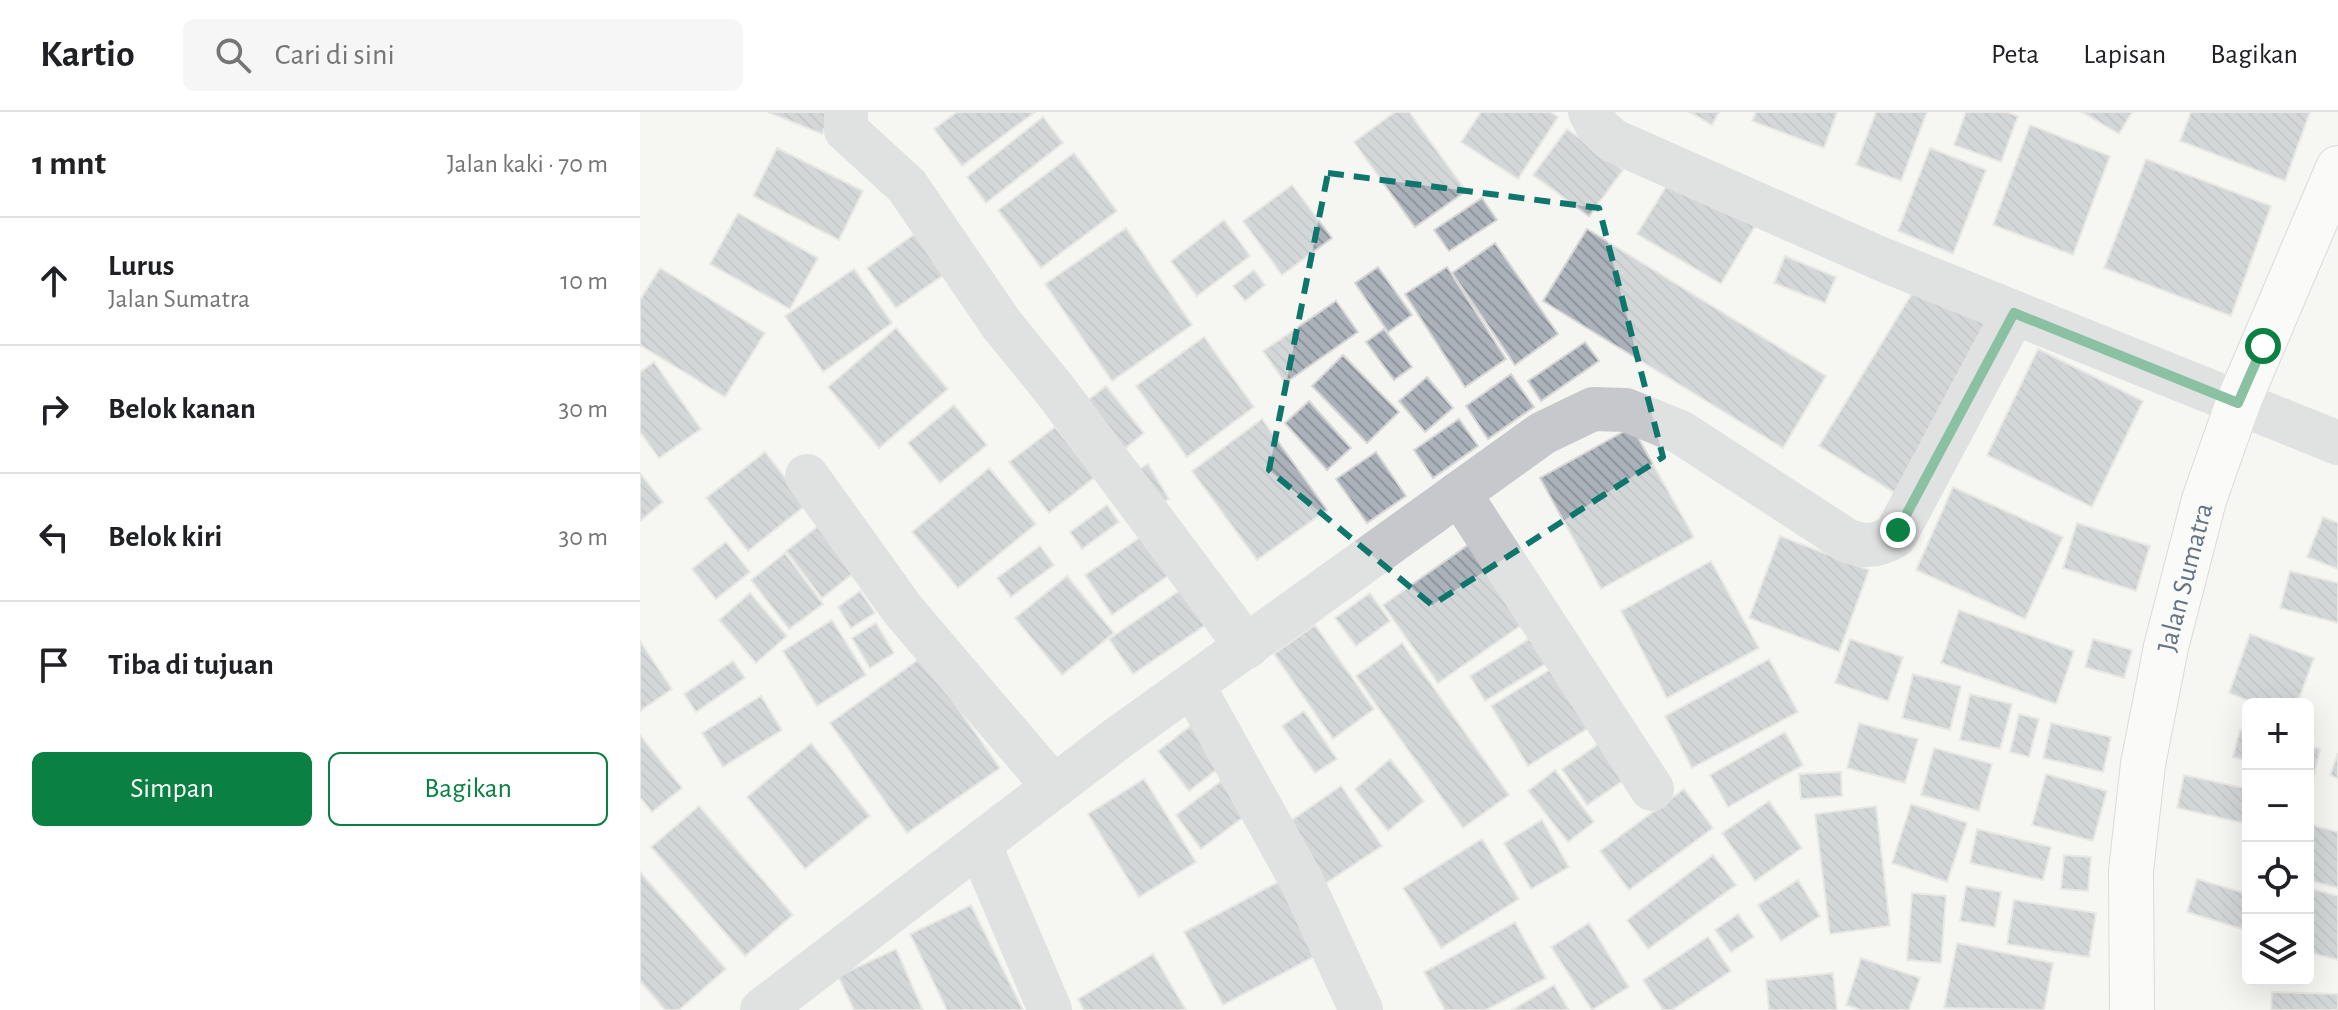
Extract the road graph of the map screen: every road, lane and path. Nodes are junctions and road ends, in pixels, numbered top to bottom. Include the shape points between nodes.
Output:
1 (846, 112) edge
2 (1590, 112) edge
3 (2338, 168) edge
4 (2014, 313) junction
5 (2238, 403) junction
6 (2338, 443) edge
7 (807, 476) dead end
8 (1459, 493) junction
9 (1247, 647) junction
10 (1193, 686) junction
11 (1054, 787) junction
12 (1652, 789) dead end
13 (980, 846) junction
14 (762, 1010) edge
15 (1050, 1010) edge
16 (1361, 1010) edge
17 (2132, 1010) edge

1 - 9 street via 846,130 907,186 1002,325
2 - 4 street via 1612,140
3 - 5 main road, Jalan Sumatra
4 - 5 street
4 - 8 street via 1895,536 1882,543 1857,545 1680,432 1626,410 1583,412 1543,433
5 - 6 street
5 - 17 main road, Jalan Sumatra via 2204,500 2143,764 2131,871
7 - 11 street via 903,610
8 - 9 street
8 - 12 street
9 - 10 street
10 - 11 street
10 - 16 street via 1302,882
11 - 13 street
13 - 14 street
13 - 15 street

